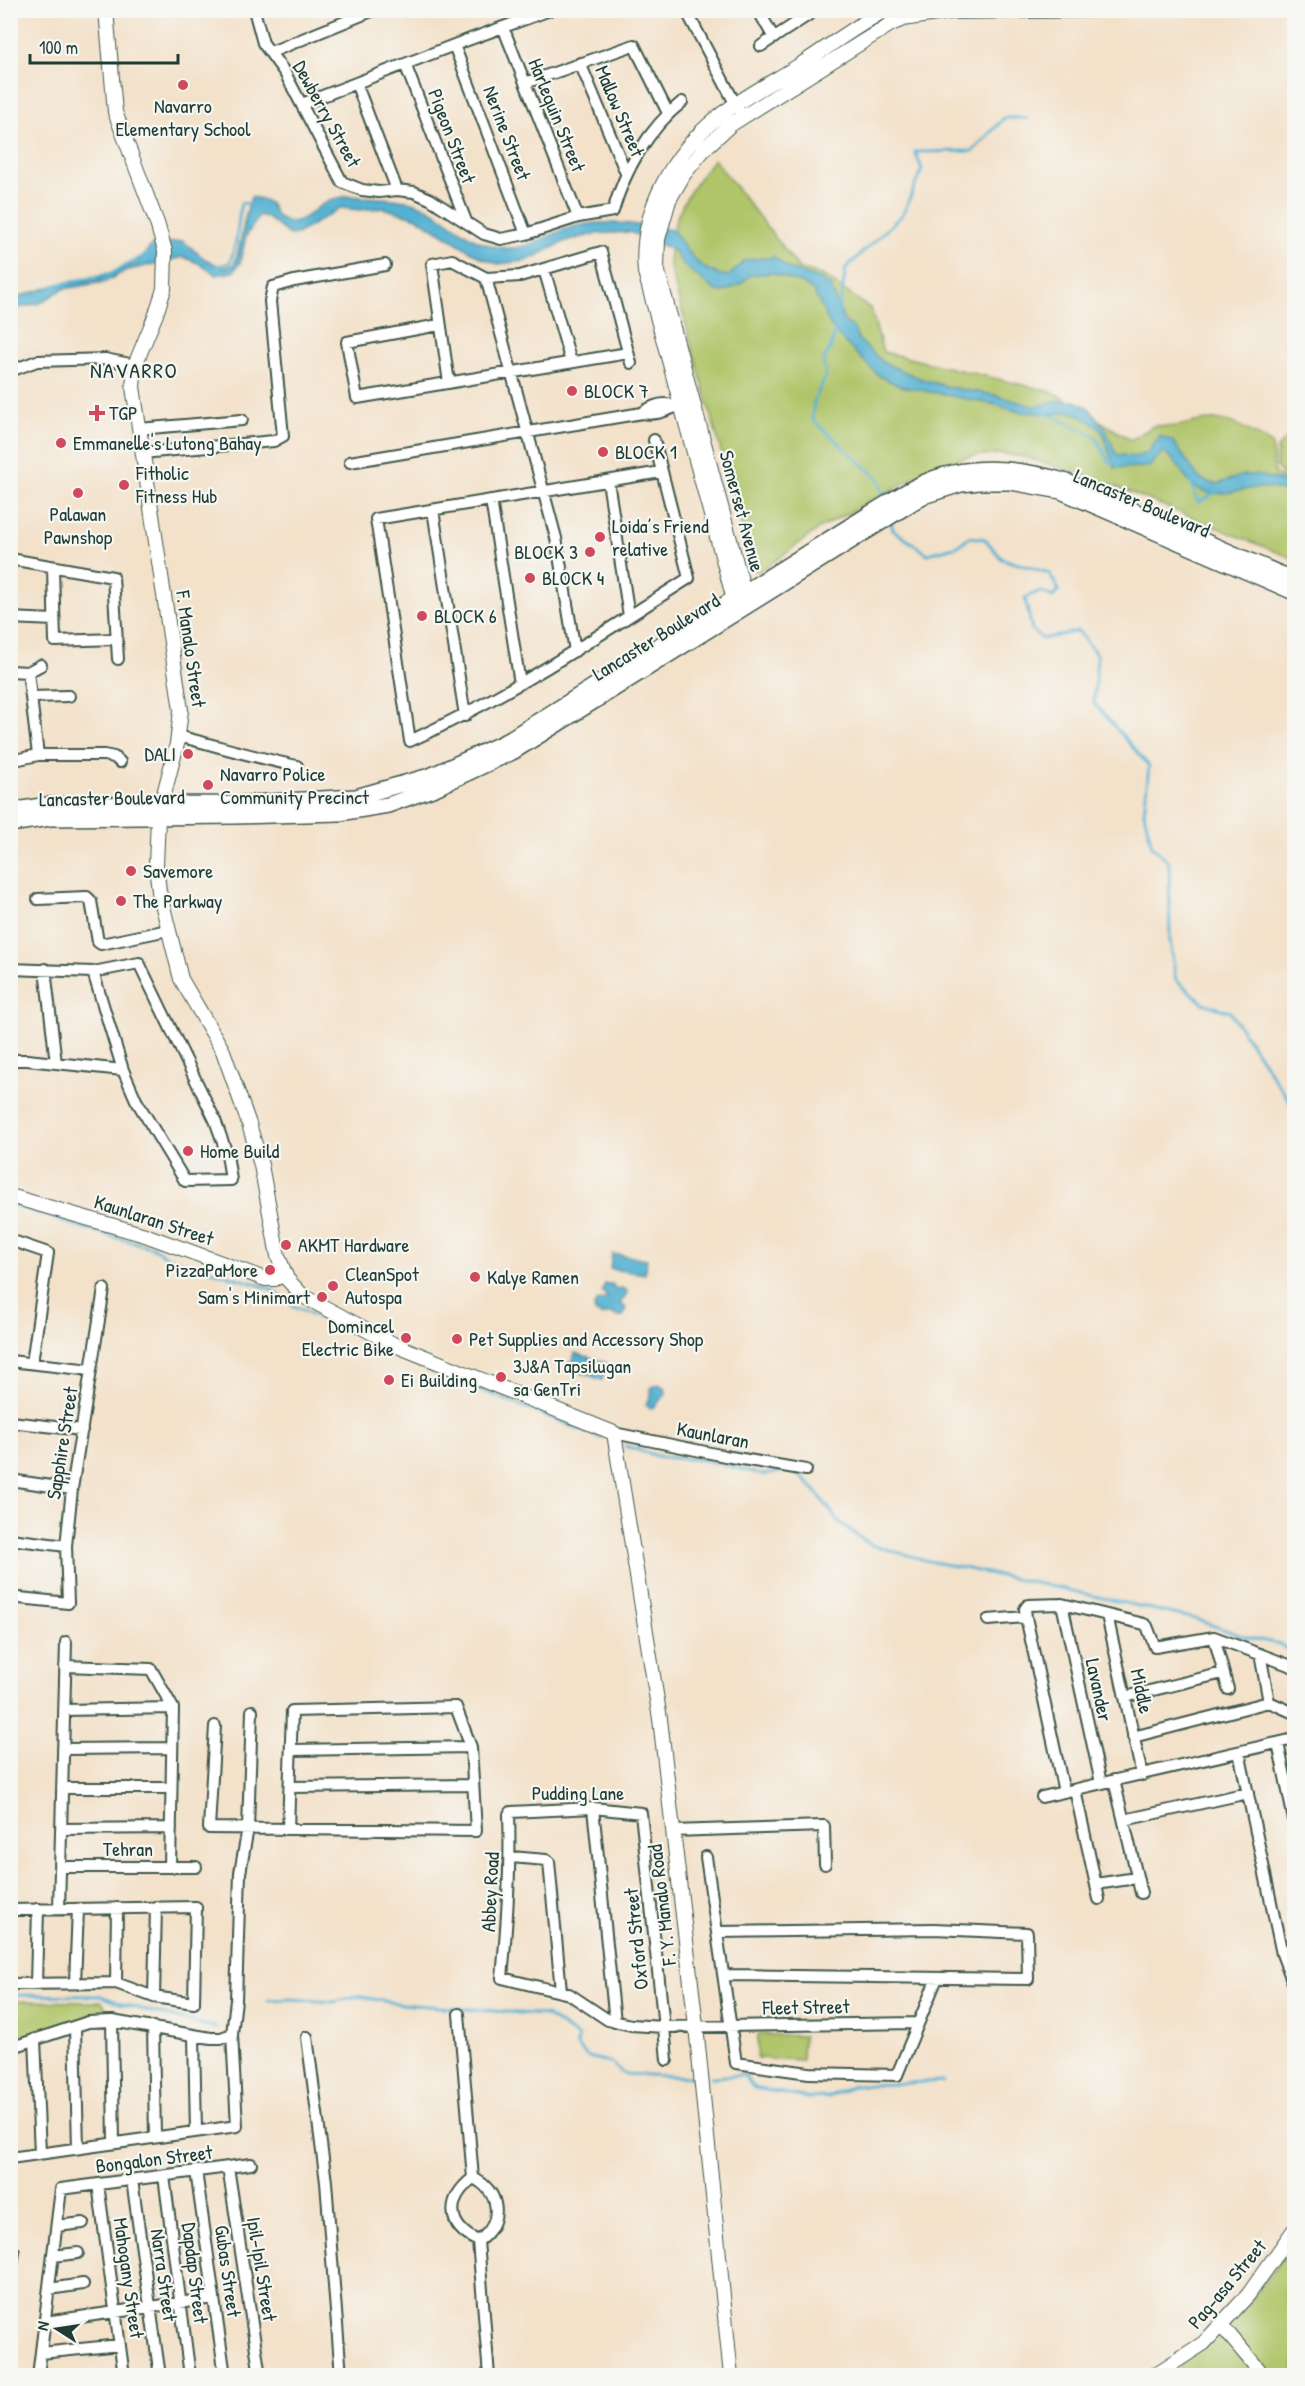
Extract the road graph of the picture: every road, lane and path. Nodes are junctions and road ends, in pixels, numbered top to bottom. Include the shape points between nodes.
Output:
1 (106, 10) edge
2 (254, 10) edge
3 (374, 10) edge
4 (550, 10) edge
5 (686, 10) edge
6 (758, 10) edge
7 (816, 10) edge
8 (885, 10) edge
9 (1102, 10) edge
10 (503, 27) junction
11 (774, 38) junction
12 (454, 45) junction
13 (760, 46) dead end
14 (271, 52) junction
15 (580, 63) junction
16 (405, 64) junction
17 (525, 82) junction
18 (356, 83) junction
19 (682, 102) dead end
20 (302, 104) junction
21 (739, 111) junction
22 (668, 113) junction
23 (626, 173) junction
24 (397, 190) junction
25 (578, 217) junction
26 (466, 221) junction
27 (526, 234) junction
28 (386, 265) dead end
29 (544, 269) junction
30 (486, 278) junction
31 (439, 326) junction
32 (571, 362) junction
33 (135, 364) junction
34 (10, 371) edge
35 (511, 372) junction
36 (449, 383) junction
37 (683, 404) junction
38 (242, 420) dead end
39 (139, 429) junction
40 (528, 431) junction
41 (654, 440) dead end
42 (142, 453) junction
43 (350, 462) dead end
44 (661, 472) junction
45 (608, 481) junction
46 (543, 491) junction
47 (491, 500) junction
48 (433, 510) junction
49 (884, 512) junction
50 (10, 559) edge
51 (52, 567) junction
52 (1294, 580) edge
53 (1294, 592) edge
54 (738, 601) junction
55 (628, 616) junction
56 (10, 618) edge
57 (54, 620) junction
58 (117, 639) junction
59 (575, 651) junction
60 (118, 659) dead end
61 (41, 665) dead end
62 (10, 671) edge
63 (28, 672) junction
64 (520, 684) junction
65 (69, 696) dead end
66 (31, 697) junction
67 (465, 716) junction
68 (178, 736) junction
69 (38, 755) junction
70 (10, 761) edge
71 (120, 762) dead end
72 (297, 766) dead end
73 (10, 810) edge
74 (159, 811) junction
75 (10, 824) edge
76 (38, 899) dead end
77 (168, 930) junction
78 (10, 969) edge
79 (45, 969) junction
80 (93, 972) junction
81 (10, 1060) edge
82 (57, 1063) junction
83 (123, 1070) junction
84 (10, 1196) edge
85 (10, 1240) edge
86 (284, 1274) junction
87 (104, 1289) dead end
88 (10, 1361) edge
89 (32, 1363) junction
90 (91, 1370) junction
91 (10, 1422) edge
92 (82, 1430) junction
93 (614, 1433) junction
94 (806, 1470) dead end
95 (10, 1480) edge
96 (72, 1489) junction
97 (10, 1539) edge
98 (66, 1546) junction
99 (10, 1597) edge
100 (1062, 1604) junction
101 (1107, 1615) junction
102 (1026, 1617) junction
103 (988, 1620) dead end
104 (1214, 1637) junction
105 (66, 1642) dead end
106 (1260, 1654) junction
107 (65, 1666) junction
108 (1294, 1667) edge
109 (1223, 1673) junction
110 (1228, 1689) dead end
111 (1125, 1697) junction
112 (1269, 1702) junction
113 (173, 1708) junction
114 (64, 1710) junction
115 (252, 1711) dead end
116 (1294, 1713) edge
117 (215, 1726) dead end
118 (1133, 1737) junction
119 (1294, 1739) edge
120 (1278, 1743) junction
121 (471, 1747) junction
122 (172, 1748) junction
123 (63, 1749) junction
124 (292, 1750) junction
125 (1239, 1752) junction
126 (1142, 1775) junction
127 (1114, 1780) junction
128 (1101, 1783) junction
129 (473, 1785) junction
130 (290, 1787) junction
131 (62, 1788) junction
132 (171, 1788) junction
133 (1070, 1791) junction
134 (1248, 1792) junction
135 (1042, 1797) dead end
136 (593, 1809) junction
137 (515, 1811) joint
138 (641, 1813) joint
139 (1124, 1820) junction
140 (1294, 1820) edge
141 (171, 1828) junction
142 (248, 1828) junction
143 (288, 1828) junction
144 (61, 1829) junction
145 (673, 1831) junction
146 (511, 1857) junction
147 (706, 1857) dead end
148 (825, 1864) dead end
149 (60, 1867) junction
150 (170, 1867) junction
151 (196, 1867) dead end
152 (1136, 1878) junction
153 (1096, 1884) junction
154 (1141, 1893) dead end
155 (1099, 1899) dead end
156 (156, 1907) junction
157 (117, 1908) junction
158 (38, 1909) junction
159 (58, 1909) junction
160 (78, 1909) junction
161 (10, 1910) edge
162 (718, 1932) junction
163 (1294, 1946) edge
164 (1282, 1954) junction
165 (724, 1975) junction
166 (937, 1978) junction
167 (75, 1983) junction
168 (116, 1983) junction
169 (10, 1984) edge
170 (36, 1984) junction
171 (1294, 1985) edge
172 (561, 1991) junction
173 (154, 1997) junction
174 (459, 2014) dead end
175 (112, 2021) junction
176 (615, 2022) junction
177 (917, 2023) junction
178 (696, 2026) junction
179 (731, 2026) junction
180 (75, 2027) junction
181 (153, 2027) junction
182 (664, 2027) junction
183 (232, 2034) junction
184 (194, 2036) junction
185 (307, 2037) dead end
186 (35, 2039) junction
187 (10, 2048) edge
188 (667, 2060) dead end
189 (196, 2131) junction
190 (155, 2137) junction
191 (114, 2143) junction
192 (78, 2148) junction
193 (40, 2153) junction
194 (10, 2157) edge
195 (251, 2164) dead end
196 (228, 2167) junction
197 (196, 2171) junction
198 (164, 2176) junction
199 (473, 2178) junction
200 (132, 2180) junction
201 (98, 2184) junction
202 (83, 2223) dead end
203 (57, 2226) junction
204 (1294, 2230) edge
205 (478, 2241) junction
206 (10, 2248) edge
207 (78, 2253) dead end
208 (53, 2256) junction
209 (10, 2278) edge
210 (83, 2284) dead end
211 (49, 2289) junction
212 (214, 2298) junction
213 (180, 2303) junction
214 (150, 2307) junction
215 (116, 2312) junction
216 (45, 2322) junction
217 (1221, 2325) junction
218 (120, 2345) junction
219 (41, 2353) junction
220 (38, 2376) edge
221 (124, 2376) edge
222 (160, 2376) edge
223 (190, 2376) edge
224 (225, 2376) edge
225 (260, 2376) edge
226 (341, 2376) edge
227 (489, 2376) edge
228 (732, 2376) edge
229 (1153, 2376) edge
230 (1264, 2376) edge

1 - 33 street, F. Manalo Street via 115,112 165,251 164,289
2 - 14 street, Dewberry Street via 263,43
3 - 14 street
4 - 10 street
5 - 21 street
6 - 11 street
7 - 11 street
8 - 21 street, Somerset Avenue
9 - 21 street, Somerset Avenue via 950,12 903,19
10 - 12 street
10 - 17 street, Harlequin Street
11 - 13 street
12 - 16 street
12 - 27 street, Nerine Street
14 - 20 street, Dewberry Street
15 - 17 street
15 - 22 street via 634,45
15 - 23 street, Mallow Street
16 - 18 street
16 - 26 street, Pigeon Street
17 - 25 street, Harlequin Street
18 - 20 street
18 - 24 street
19 - 22 street, Dewberry Street
20 - 24 street, Dewberry Street via 342,183 371,191
21 - 37 street, Somerset Avenue via 675,188 656,220 651,244
22 - 23 street, Dewberry Street
23 - 25 street, Dewberry Street via 613,211
24 - 26 street, Dewberry Street via 430,199
25 - 27 street, Dewberry Street
26 - 27 street, Dewberry Street via 493,238
28 - 42 street via 273,287 270,301 283,436 274,441
29 - 30 street via 520,276
29 - 32 street
29 - 32 street via 601,252 629,358
30 - 31 street via 452,260 432,264
30 - 35 street
31 - 36 street
31 - 36 street via 347,342 357,398
32 - 35 street
33 - 34 street via 105,359 37,361
33 - 39 street, F. Manalo Street via 133,387
35 - 36 street
35 - 40 street
37 - 40 street via 653,415 642,412
37 - 54 street, Somerset Avenue
38 - 39 street
39 - 42 street, F. Manalo Street
40 - 43 street
40 - 46 street
41 - 44 street
42 - 68 street, F. Manalo Street via 181,710
44 - 45 street
44 - 55 street via 689,578
45 - 46 street
45 - 55 street
46 - 47 street
46 - 59 street via 556,538
47 - 48 street
47 - 64 street
48 - 67 street
48 - 67 street via 376,519 410,741
49 - 52 main road, Lancaster Boulevard via 927,482 979,469 1011,469 1041,474 1113,500
49 - 53 main road, Lancaster Boulevard via 961,484 1037,485 1080,499
49 - 54 main road, Lancaster Boulevard
50 - 51 street
51 - 57 street
51 - 58 street via 113,577
54 - 74 main road, Lancaster Boulevard via 503,743 430,776 356,797
55 - 59 street
56 - 57 street
57 - 58 street via 55,640
58 - 60 street
59 - 64 street
61 - 63 street
62 - 63 street
63 - 66 street
64 - 67 street
65 - 66 street
66 - 69 street
68 - 72 street via 244,756
68 - 74 street, F. Manalo Street
69 - 70 street
69 - 71 street via 104,755
73 - 74 main road, Lancaster Boulevard via 48,805
74 - 75 main road, Lancaster Boulevard
74 - 77 street, F. Manalo Street via 156,865
76 - 77 street via 87,897 101,944
77 - 86 street, F. Manalo Street via 181,979 223,1051 252,1133
78 - 79 street
79 - 80 street
79 - 82 street
80 - 83 street
80 - 83 street via 139,963 215,1120 231,1180 185,1181 136,1100
81 - 82 street
82 - 83 street
84 - 86 street, Kaunlaran Street via 145,1235 265,1279
85 - 89 street via 48,1253
86 - 93 street, F. Manalo Street via 303,1296 395,1345
87 - 90 street, Sapphire Street
88 - 89 street
89 - 90 street
90 - 92 street, Sapphire Street
91 - 92 street
92 - 96 street, Sapphire Street
93 - 94 street, Kaunlaran
93 - 145 street, F. Y. Manalo Road via 660,1719
95 - 96 street
96 - 98 street, Sapphire Street
97 - 98 street
98 - 99 street, Sapphire Street via 68,1603
100 - 101 street
100 - 102 street via 1028,1605
100 - 128 street, Lavander
101 - 104 street via 1148,1626 1153,1645 1158,1648
101 - 111 street, Middle
102 - 103 street
102 - 133 street
104 - 106 street
104 - 109 street
105 - 107 street
106 - 108 street
106 - 112 street
107 - 113 street via 151,1669
107 - 114 street
109 - 110 street
109 - 111 street
111 - 118 street, Middle
112 - 116 street
112 - 118 street
113 - 114 street
113 - 122 street
114 - 123 street
115 - 142 street
117 - 142 street via 209,1828
118 - 126 street, Middle
119 - 120 street
120 - 125 street
120 - 140 street
121 - 124 street
121 - 124 street via 456,1707 292,1711
121 - 129 street
122 - 123 street
122 - 132 street
123 - 131 street
124 - 130 street
125 - 126 street
125 - 134 street
126 - 127 street
127 - 128 street
127 - 139 street
128 - 133 street
129 - 130 street
129 - 143 street via 476,1830
130 - 143 street
131 - 132 street
131 - 144 street
132 - 141 street
133 - 135 street
133 - 153 street
134 - 139 street
134 - 164 street
136 - 137 street, Pudding Lane
136 - 138 street, Pudding Lane
136 - 176 street
137 - 146 street, Abbey Road via 509,1814
138 - 182 street, Oxford Street
139 - 152 street
141 - 144 street
141 - 150 street
142 - 143 street
142 - 183 street via 240,1873
144 - 149 street
145 - 148 street via 824,1826
145 - 178 street, F. Y. Manalo Road
146 - 172 street via 549,1862
146 - 172 street, Abbey Road via 502,1978
147 - 162 street
149 - 150 street, Tehran
149 - 159 street
150 - 151 street, Tehran
152 - 153 street
152 - 154 street
153 - 155 street
156 - 157 street
156 - 173 street
156 - 173 street via 196,1906 194,2003
157 - 160 street
157 - 168 street
158 - 159 street
158 - 161 street
158 - 170 street
159 - 160 street
160 - 167 street
162 - 165 street
162 - 166 street via 934,1929 1028,1933 1028,1979
163 - 164 street
164 - 171 street
165 - 166 street
165 - 179 street
166 - 177 street
167 - 168 street
167 - 170 street
168 - 173 street
169 - 170 street
172 - 176 street
174 - 199 street
175 - 180 street
175 - 181 street
175 - 191 street
176 - 182 street, Fleet Street
177 - 179 street, Fleet Street
177 - 179 street via 897,2075 809,2073 736,2063
178 - 179 street, Fleet Street
178 - 182 street, Fleet Street
178 - 228 street, F. Y. Manalo Road
180 - 186 street
180 - 192 street
181 - 184 street
181 - 190 street
182 - 188 street, Oxford Street
183 - 184 street via 221,2038
183 - 189 street via 237,2126
184 - 189 street
185 - 226 street via 326,2182
186 - 187 street
186 - 193 street
189 - 190 street
190 - 191 street
191 - 192 street
192 - 193 street
193 - 194 street
195 - 196 street, Bongalon Street
196 - 197 street, Bongalon Street
196 - 225 street, Ipil-Ipil Street
197 - 198 street, Bongalon Street
197 - 212 street, Gubas Street
198 - 200 street, Bongalon Street
198 - 213 street, Dapdap Street
199 - 205 street via 488,2188 496,2208 490,2234
199 - 205 street via 460,2188 453,2210 458,2228
200 - 201 street, Bongalon Street
200 - 214 street, Narra Street
201 - 203 street, Bongalon Street via 61,2189
201 - 215 street, Mahogany Street
202 - 203 street
203 - 208 street
204 - 217 street, Pag-asa Street via 1248,2295
205 - 227 street
206 - 209 street via 14,2252
207 - 208 street
208 - 211 street
210 - 211 street
211 - 216 street
212 - 213 street
212 - 224 street, Gubas Street
213 - 214 street
213 - 223 street, Dapdap Street
214 - 215 street
214 - 222 street, Narra Street
215 - 216 street
215 - 218 street, Mahogany Street
216 - 219 street
217 - 229 street, Pag-asa Street via 1204,2343
217 - 230 street
218 - 219 street
218 - 221 street, Mahogany Street
219 - 220 street

